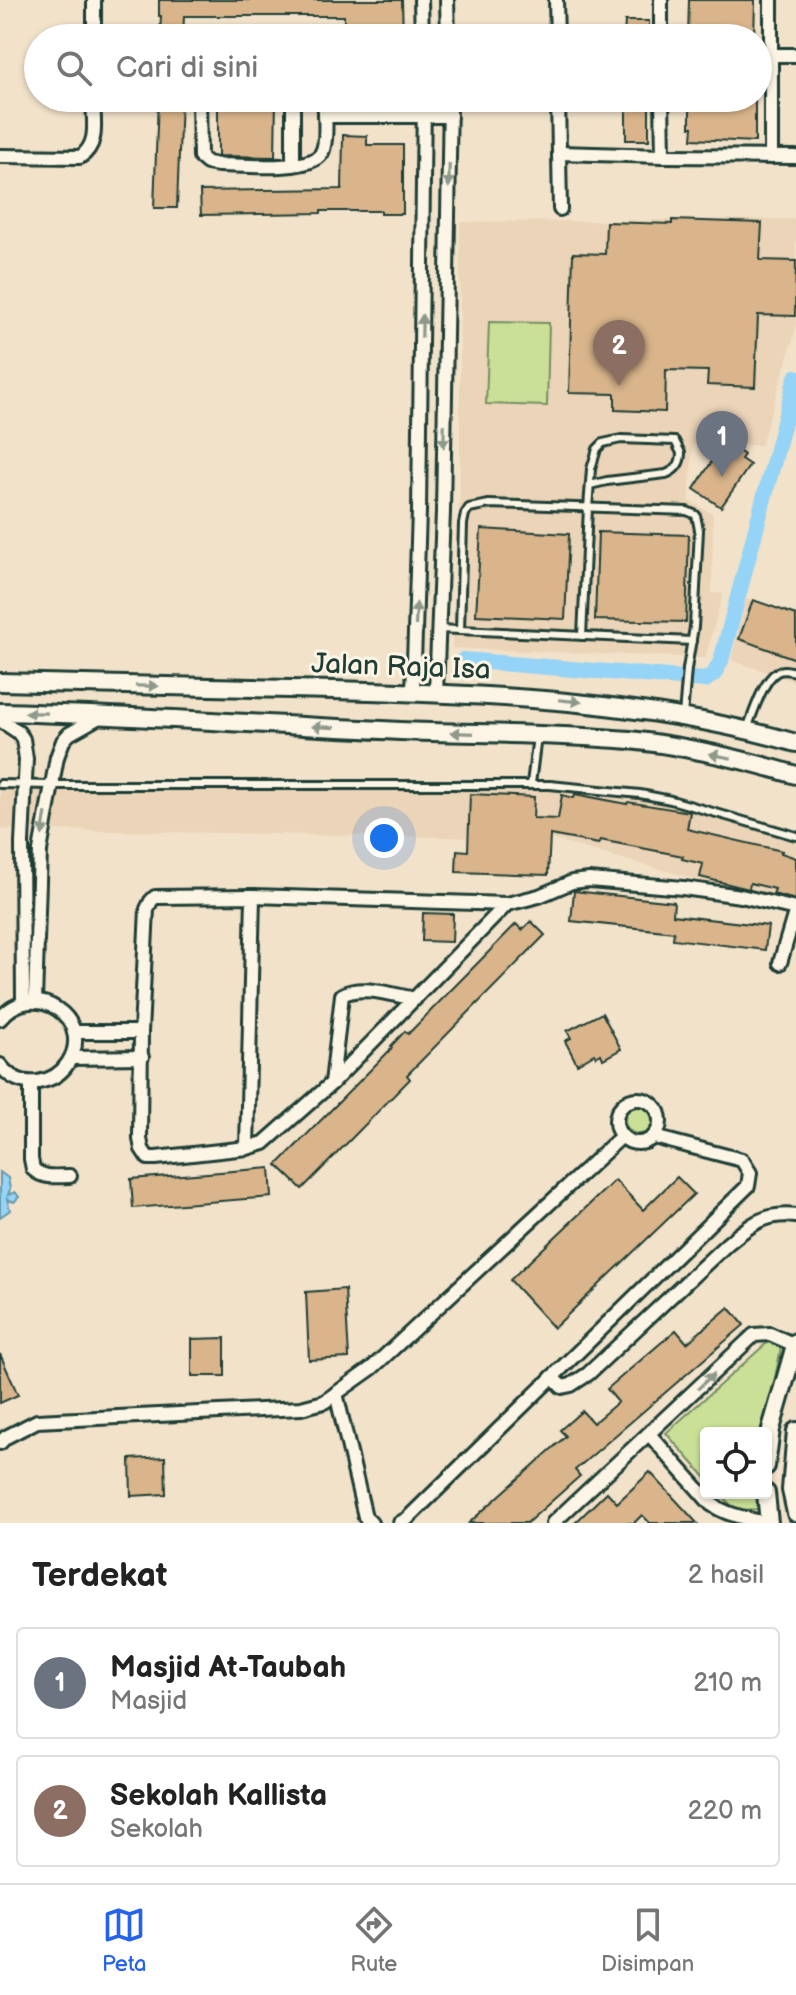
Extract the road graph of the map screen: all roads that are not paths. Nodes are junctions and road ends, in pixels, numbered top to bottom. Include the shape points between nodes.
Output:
1 (94, 0) edge
2 (421, 0) edge
3 (447, 0) edge
4 (556, 0) edge
5 (661, 0) edge
6 (771, 0) edge
7 (94, 24) edge
8 (422, 24) edge
9 (448, 24) edge
10 (557, 24) edge
11 (661, 24) edge
12 (771, 24) edge
13 (772, 55) edge
14 (796, 55) edge
15 (93, 112) edge
16 (199, 112) edge
17 (293, 112) edge
18 (325, 112) edge
19 (424, 112) edge
20 (450, 112) edge
21 (558, 112) edge
22 (662, 112) edge
23 (771, 112) edge
24 (325, 116) junction
25 (450, 116) junction
26 (424, 117) junction
27 (559, 153) junction
28 (0, 156) edge
29 (663, 156) junction
30 (771, 157) junction
31 (796, 157) edge
32 (293, 165) junction
33 (560, 209) dead end
34 (590, 485) junction
35 (588, 508) junction
36 (419, 511) junction
37 (443, 512) junction
38 (438, 629) junction
39 (460, 630) junction
40 (582, 636) junction
41 (692, 641) junction
42 (796, 672) edge
43 (0, 682) edge
44 (413, 692) junction
45 (436, 693) junction
46 (0, 712) edge
47 (104, 714) junction
48 (683, 716) junction
49 (0, 720) edge
50 (747, 729) junction
51 (537, 735) junction
52 (796, 743) edge
53 (796, 775) edge
54 (0, 784) edge
55 (531, 784) junction
56 (25, 785) junction
57 (51, 785) junction
58 (796, 836) edge
59 (253, 896) junction
60 (507, 904) junction
61 (780, 963) dead end
62 (415, 999) junction
63 (29, 1002) junction
64 (0, 1019) edge
65 (74, 1032) junction
66 (141, 1032) junction
67 (142, 1057) junction
68 (71, 1058) junction
69 (0, 1065) edge
70 (31, 1083) junction
71 (332, 1083) junction
72 (622, 1136) junction
73 (654, 1137) junction
74 (247, 1148) junction
75 (70, 1176) dead end
76 (796, 1216) edge
77 (795, 1344) edge
78 (552, 1377) junction
79 (336, 1393) junction
80 (772, 1427) edge
81 (796, 1431) edge
82 (649, 1434) junction
83 (0, 1443) edge
84 (766, 1499) edge
85 (796, 1513) edge
86 (371, 1523) edge
87 (400, 1523) edge
88 (553, 1523) edge
89 (767, 1523) edge

1 - 7 street
2 - 8 street
3 - 9 street
4 - 10 street
5 - 11 street
6 - 12 street
13 - 14 street
15 - 28 street via 93,142 80,157
16 - 32 street via 199,151 207,163
17 - 32 street
18 - 24 street
19 - 26 street
20 - 25 street
21 - 27 street
22 - 29 street
23 - 30 street
24 - 26 street
24 - 32 street via 322,154
25 - 26 street
25 -> 37 street
36 -> 26 street
27 - 29 street
27 - 33 street
29 - 30 street
30 - 31 street
34 - 34 lane via 666,474 678,466 681,453 675,441 603,443 594,456
34 - 35 lane
35 - 39 lane via 469,508 463,524
35 - 40 lane
35 - 41 lane via 696,515
36 - 37 street
44 -> 36 street
37 - 38 street
38 - 39 lane
38 - 45 street
39 - 40 lane
40 - 41 lane
41 - 48 lane
42 - 50 lane via 774,673
43 -> 44 main road, Jalan Raja Isa
44 - 45 main road, Jalan Raja Isa
45 -> 48 main road, Jalan Raja Isa via 540,698
47 -> 46 main road
51 -> 47 main road
47 - 57 street via 63,741
48 - 50 main road, Jalan Raja Isa
49 - 56 street via 23,739
50 - 52 main road, Jalan Raja Isa
53 -> 51 main road via 671,746
51 - 55 lane
54 - 56 lane
55 - 57 lane
55 - 58 lane via 671,800
56 - 57 lane
56 - 63 street via 22,843
57 -> 63 street via 40,851
59 - 60 street
59 - 66 street via 165,896 151,901
59 - 74 street
60 - 61 street via 579,880 741,896 796,909
60 - 62 street
62 - 71 street
62 - 71 street via 366,991 342,995
63 - 64 street
63 - 65 street via 55,1007
65 - 66 street
65 - 68 street
66 - 67 street
67 - 68 street
67 - 74 street via 140,1139 148,1158
68 - 70 street via 48,1081
69 - 70 street
70 - 75 street via 33,1169 48,1177
71 - 74 street via 264,1143
72 - 73 street via 634,1143
72 - 73 street via 616,1122 620,1108 640,1098 658,1111 660,1125
72 - 79 street via 372,1368
73 - 78 street via 742,1160 750,1173 748,1186
76 - 78 street via 779,1214 751,1224 588,1374 562,1387
77 - 80 main road
82 -> 77 street via 754,1335 770,1334
78 - 87 street
79 - 83 street via 301,1408 37,1421
79 - 86 street via 365,1517
81 - 85 main road via 791,1490
82 - 88 street
82 - 89 street via 711,1504
84 - 89 main road

